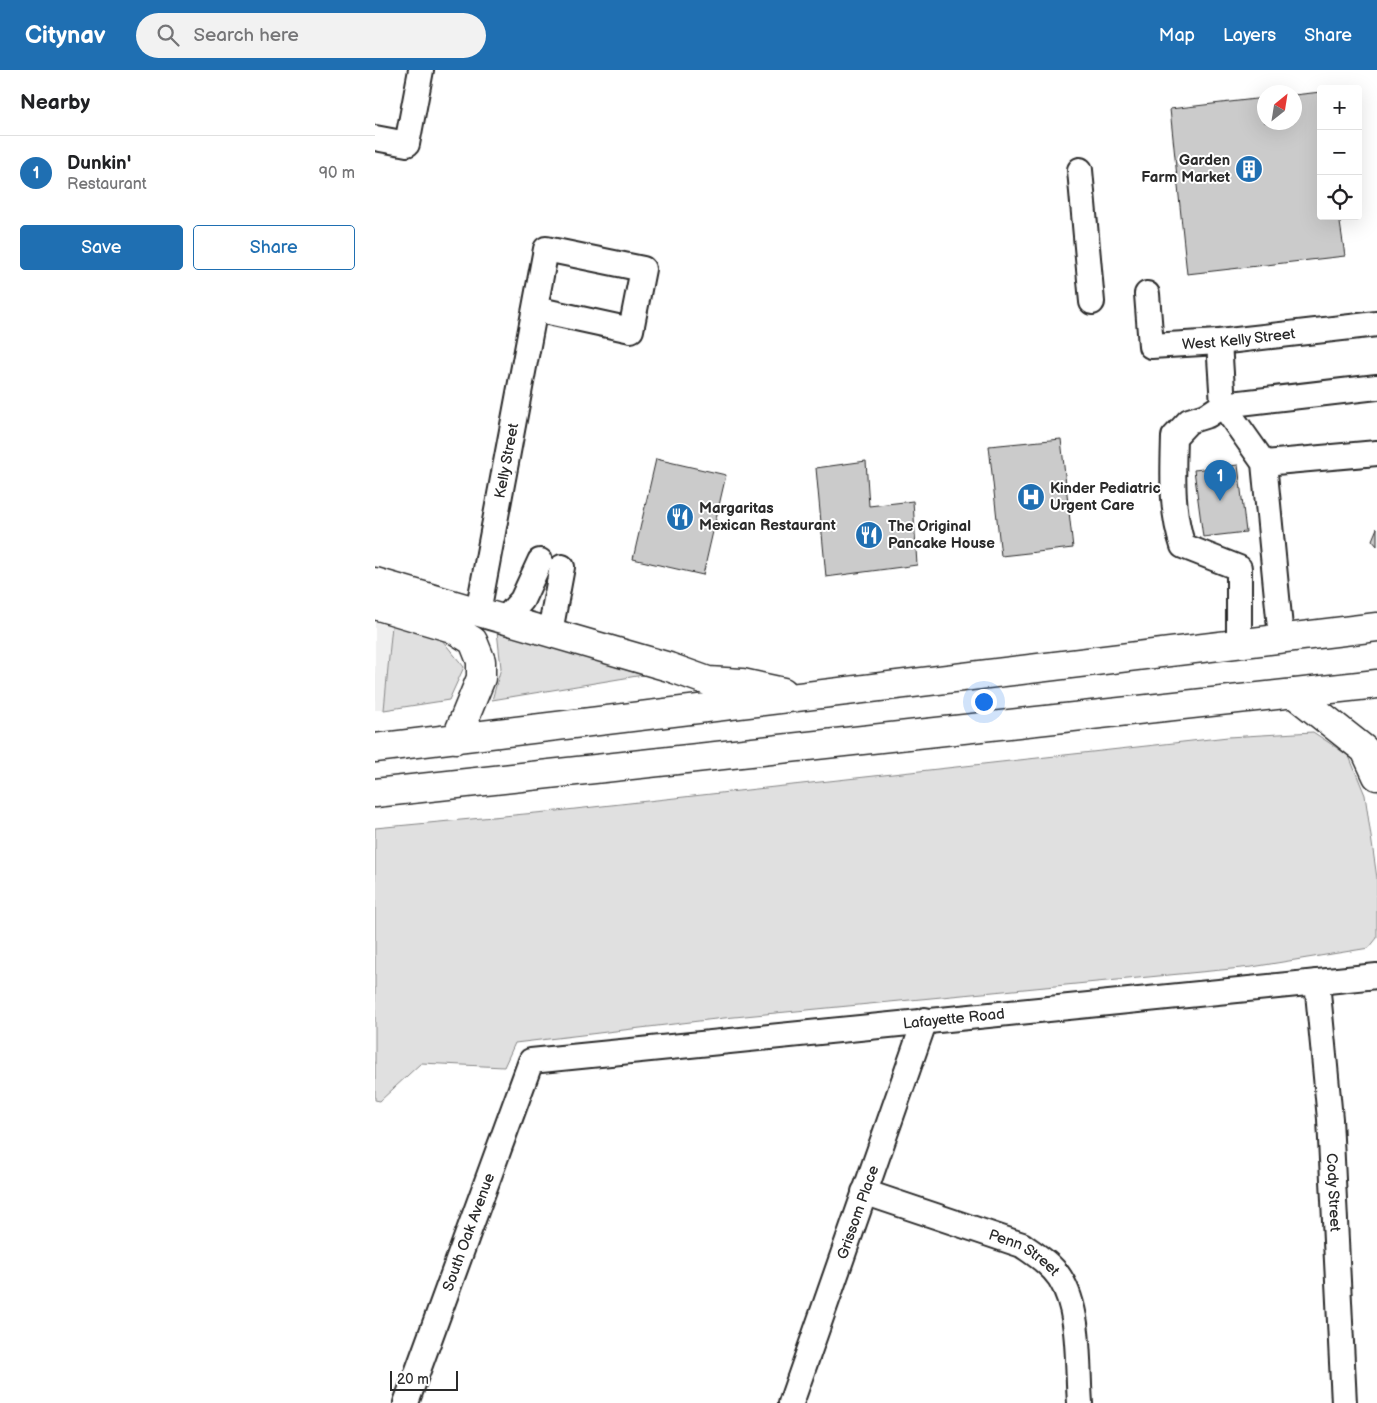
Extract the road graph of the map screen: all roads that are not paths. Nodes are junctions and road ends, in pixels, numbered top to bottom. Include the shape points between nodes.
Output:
1 (421, 70) edge
2 (375, 138) edge
3 (1080, 170) dead end
4 (1147, 294) dead end
5 (1092, 302) dead end
6 (535, 309) junction
7 (1377, 324) edge
8 (1219, 342) junction
9 (1377, 387) edge
10 (1223, 405) junction
11 (1377, 453) edge
12 (1264, 463) junction
13 (375, 582) edge
14 (375, 605) edge
15 (478, 612) junction
16 (505, 619) junction
17 (1377, 627) edge
18 (550, 632) junction
19 (1281, 638) junction
20 (1239, 644) junction
21 (1377, 684) edge
22 (1293, 693) junction
23 (804, 697) junction
24 (456, 739) junction
25 (375, 748) edge
26 (1377, 776) edge
27 (375, 793) edge
28 (1377, 976) edge
29 (1317, 982) junction
30 (925, 1020) junction
31 (531, 1061) joint
32 (864, 1192) junction
33 (406, 1403) edge
34 (791, 1403) edge
35 (1080, 1403) edge
36 (1344, 1403) edge

1 - 2 street via 407,144
3 - 5 street
4 - 8 street, West Kelly Street via 1151,346
6 - 6 street, Kelly Street via 546,249 643,269 631,330
6 - 15 street, Kelly Street
7 - 8 street, West Kelly Street
8 - 10 street
9 - 10 street
10 - 12 street
10 - 20 street via 1208,415 1189,421 1174,437 1172,480 1183,546 1239,568
11 - 12 street
12 - 19 street
13 - 15 highway
14 - 24 highway via 452,628 473,642 481,661 481,678
15 - 16 highway
16 - 18 highway
16 - 18 street via 551,564
17 - 19 highway
18 - 23 highway via 708,680
19 - 20 highway
20 - 23 highway
21 - 22 highway
22 - 26 highway via 1365,750
22 - 27 highway
23 - 24 highway
24 - 25 highway
28 - 29 street, Lafayette Road
29 - 30 street, Lafayette Road
29 - 36 street, Cody Street via 1330,1119
30 - 31 street, Lafayette Road
30 - 32 street, Grissom Place
31 - 33 street, South Oak Avenue
32 - 34 street, Grissom Place
32 - 35 street, Penn Street via 1022,1245 1043,1259 1060,1278 1071,1301

